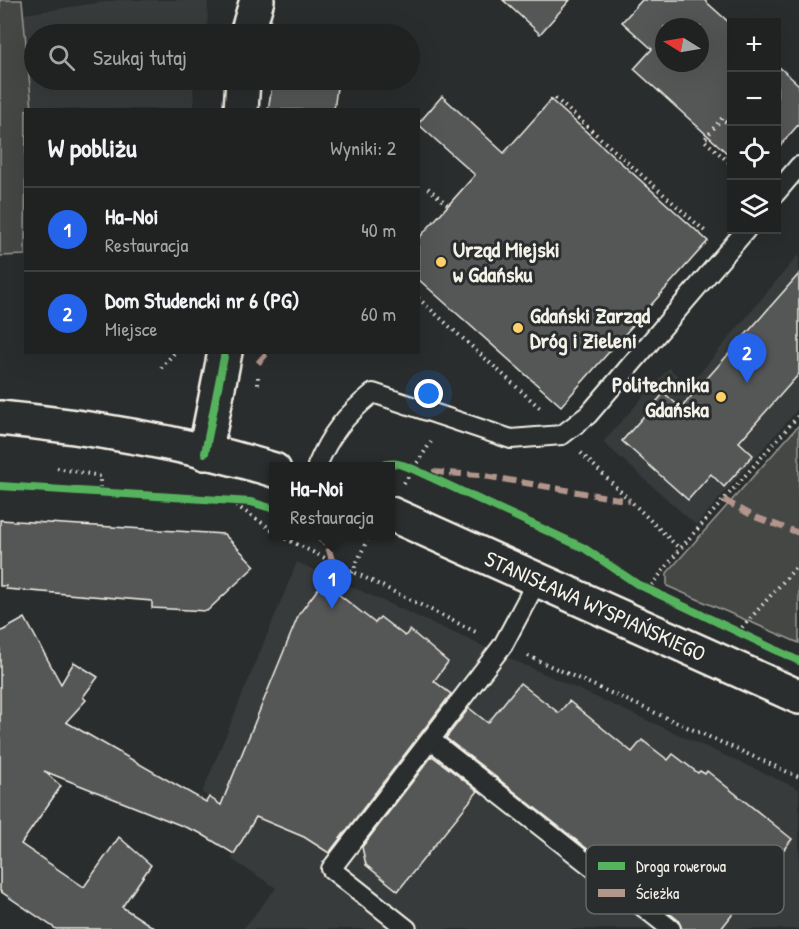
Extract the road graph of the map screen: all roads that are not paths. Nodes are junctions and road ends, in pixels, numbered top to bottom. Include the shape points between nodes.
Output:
1 (257, 0) edge
2 (250, 24) edge
3 (242, 90) edge
4 (241, 108) edge
5 (799, 166) edge
6 (781, 188) edge
7 (742, 234) edge
8 (225, 354) edge
9 (0, 418) edge
10 (205, 453) junction
11 (319, 462) edge
12 (269, 470) edge
13 (395, 516) edge
14 (538, 579) junction
15 (799, 697) edge
16 (432, 741) junction
17 (586, 862) edge
18 (652, 914) edge
19 (407, 929) edge
20 (671, 929) edge

1 - 2 main road
3 - 4 main road
5 - 6 lane
7 - 11 lane via 588,415 562,435 511,439 373,393 347,414
8 - 10 main road
9 - 10 main road via 107,433
10 - 12 main road
13 - 14 main road, STANISŁAWA WYSPIAŃSKIEGO
14 - 15 main road, STANISŁAWA WYSPIAŃSKIEGO
14 - 16 lane via 503,645
16 - 17 lane
16 - 19 lane via 331,869
18 - 20 lane

